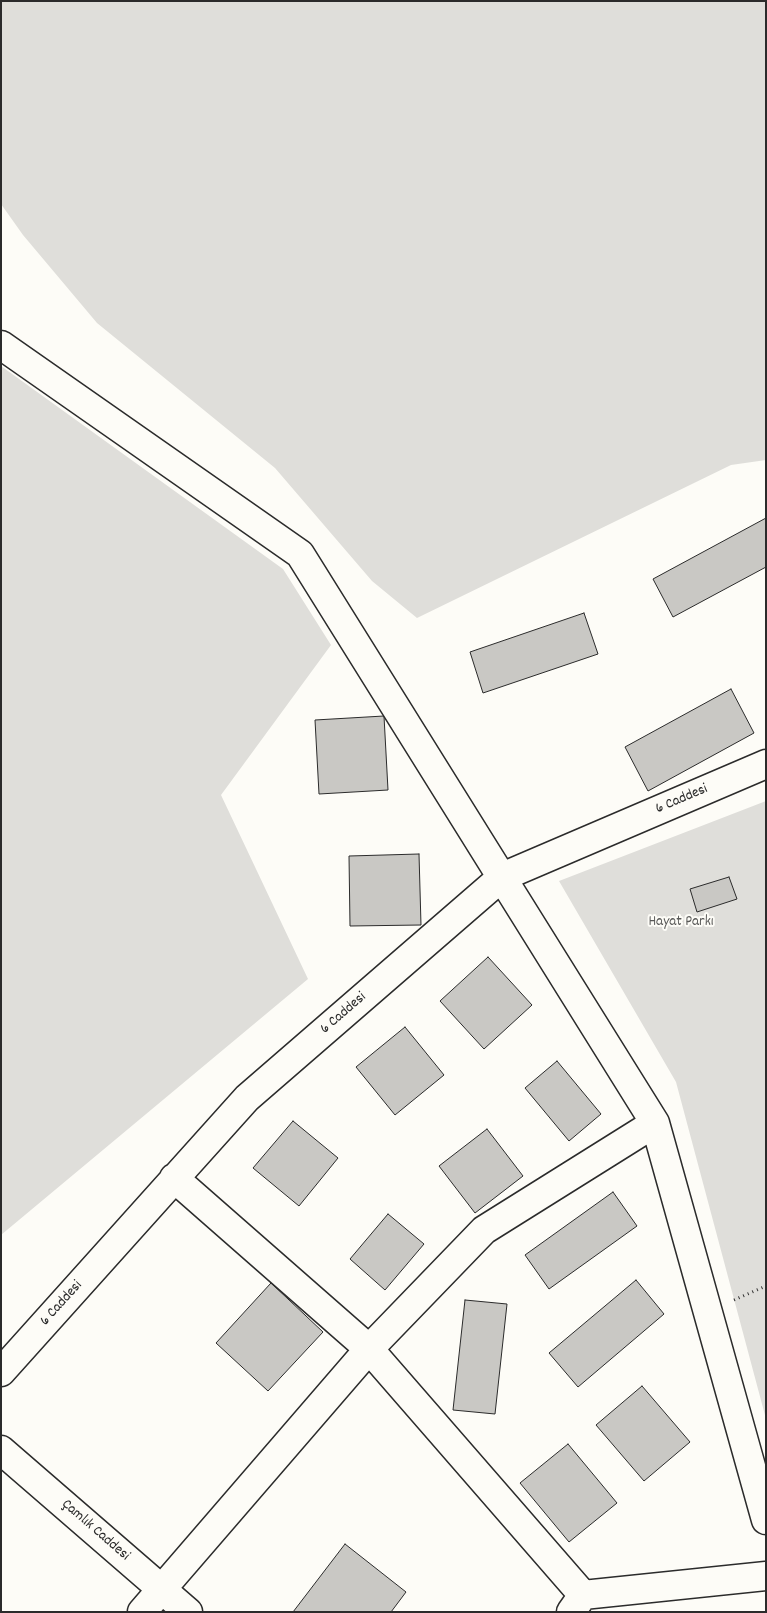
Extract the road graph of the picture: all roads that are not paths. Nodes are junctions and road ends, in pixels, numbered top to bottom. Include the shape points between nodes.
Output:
1 (1, 345) edge
2 (766, 764) edge
3 (502, 876) junction
4 (655, 1123) junction
5 (174, 1178) junction
6 (369, 1349) junction
7 (1, 1372) edge
8 (1, 1450) edge
9 (766, 1520) edge
10 (766, 1576) edge
11 (162, 1589) junction
12 (577, 1604) edge
13 (142, 1612) edge
14 (188, 1612) edge

1 - 3 street via 300,554
2 - 3 street, 6 Caddesi
3 - 4 street
3 - 5 street, 6 Caddesi via 247,1098
4 - 6 street via 484,1230
4 - 9 street
5 - 6 street
5 - 7 street, 6 Caddesi
6 - 11 street
6 - 12 street
8 - 11 street, Çamlık Caddesi
10 - 12 street
11 - 13 street
11 - 14 street, Çamlık Caddesi

